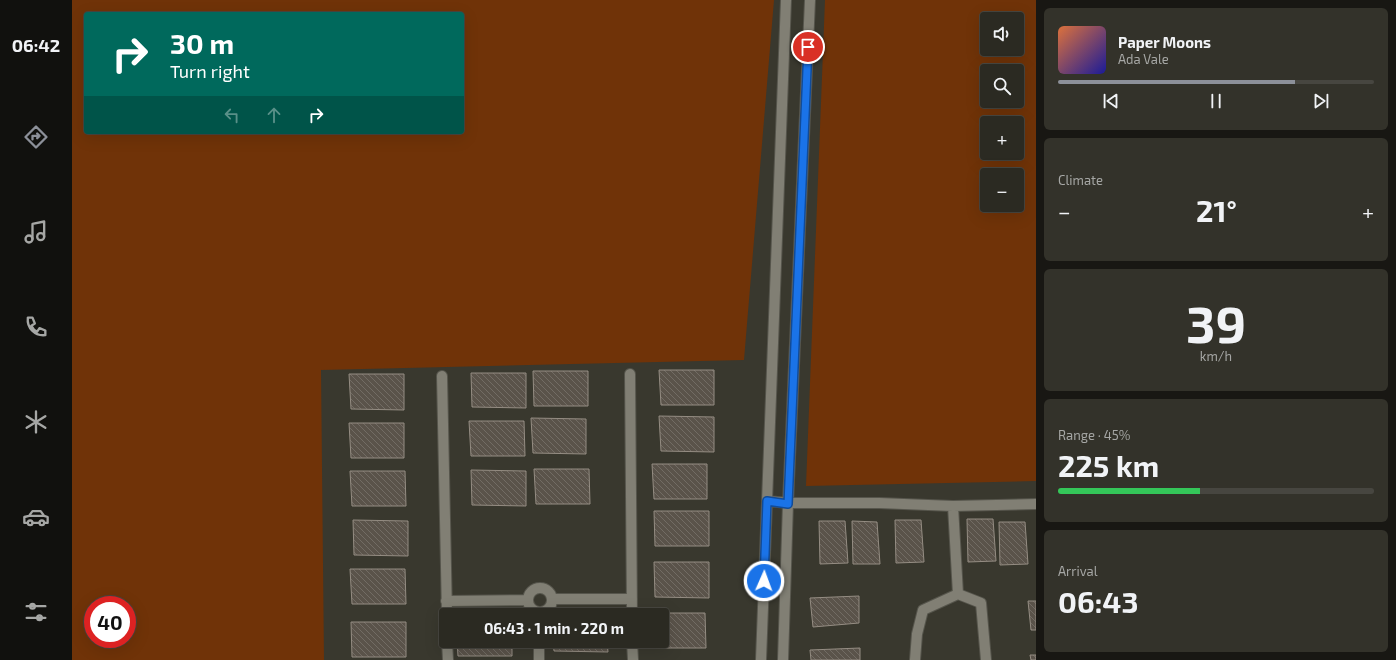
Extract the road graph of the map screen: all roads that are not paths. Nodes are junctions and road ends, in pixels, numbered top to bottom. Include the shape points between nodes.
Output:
1 (786, 0) edge
2 (810, 0) edge
3 (630, 374) dead end
4 (442, 376) dead end
5 (767, 501) junction
6 (788, 504) junction
7 (1036, 504) edge
8 (953, 506) junction
9 (958, 594) junction
10 (552, 599) junction
11 (632, 599) junction
12 (528, 600) junction
13 (446, 601) junction
14 (446, 608) edge
15 (531, 608) edge
16 (548, 608) edge
17 (632, 608) edge
18 (447, 648) edge
19 (538, 648) edge
20 (632, 648) edge
21 (448, 660) edge
22 (539, 660) edge
23 (633, 660) edge
24 (761, 660) edge
25 (783, 660) edge
26 (915, 660) edge
27 (986, 660) edge

1 - 5 street
2 - 6 street
3 - 11 street
4 - 13 street
5 - 6 street
5 - 24 street
6 - 8 street via 879,503
6 - 25 street
7 - 8 street
8 - 9 street
9 - 26 street via 923,610 917,634
9 - 27 street via 981,603
10 - 11 street
10 - 12 street via 547,590 540,587 530,592
10 - 16 street
11 - 17 street
12 - 13 street
12 - 15 street
13 - 14 street
18 - 21 street
19 - 22 street
20 - 23 street

